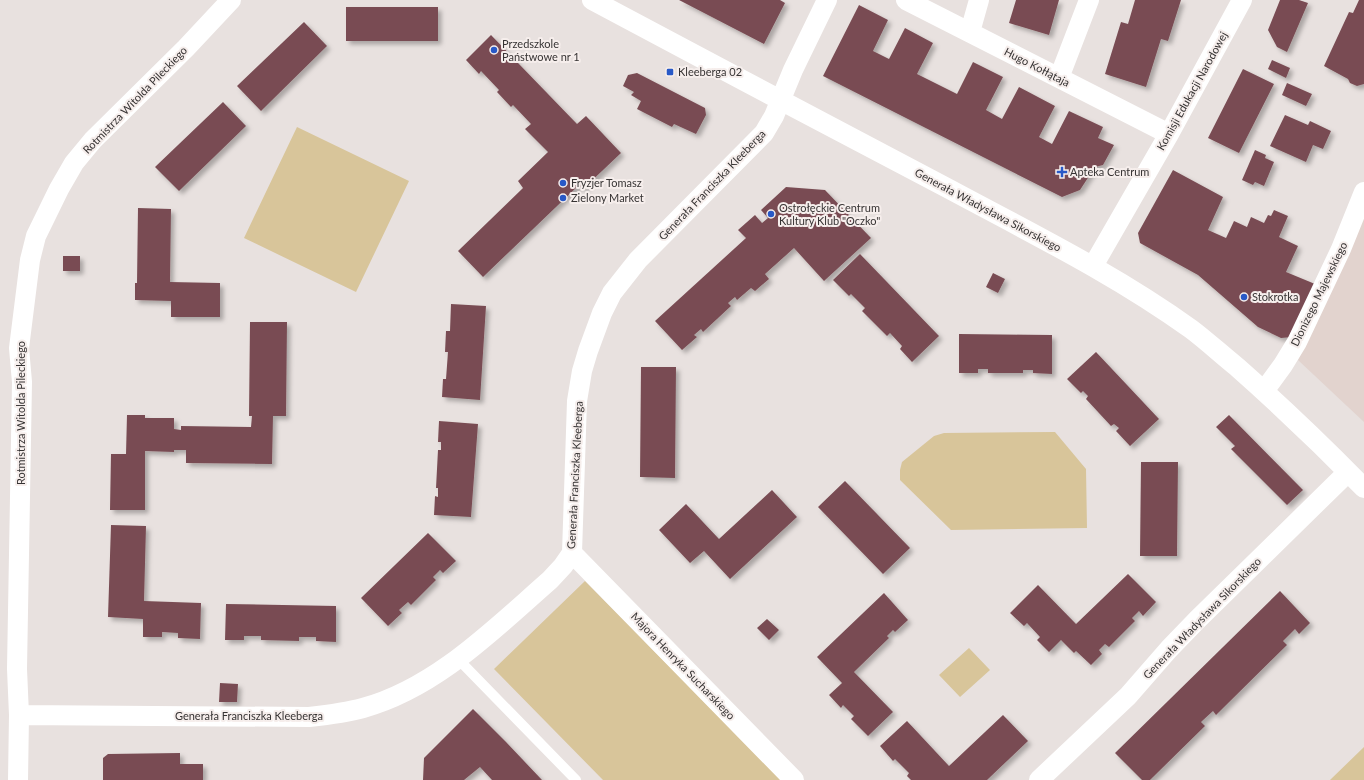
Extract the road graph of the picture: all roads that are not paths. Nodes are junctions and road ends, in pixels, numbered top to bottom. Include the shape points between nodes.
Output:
1 (231, 0) edge
2 (592, 0) edge
3 (827, 0) edge
4 (906, 0) edge
5 (979, 0) edge
6 (1089, 0) edge
7 (1242, 0) edge
8 (970, 32) junction
9 (1059, 78) junction
10 (781, 100) junction
11 (1168, 134) junction
12 (1364, 192) edge
13 (1093, 266) junction
14 (1264, 391) junction
15 (1348, 472) junction
16 (1364, 488) edge
17 (572, 553) junction
18 (458, 659) junction
19 (19, 715) junction
20 (18, 780) edge
21 (576, 780) edge
22 (794, 780) edge
23 (1039, 780) edge

1 - 19 street, Rotmistrza Witolda Pileckiego via 74,163 36,236 30,260 19,348 22,388 17,669
2 - 10 street, Generała Władysława Sikorskiego
3 - 10 street, Generała Franciszka Kleeberga
4 - 8 street, Hugo Kołłątaja
5 - 8 street
6 - 9 street
7 - 11 street, Komisji Edukacji Narodowej
8 - 9 street, Hugo Kołłątaja
9 - 11 street, Hugo Kołłątaja
10 - 13 street, Generała Władysława Sikorskiego
10 - 17 street, Generała Franciszka Kleeberga via 764,133 638,260 612,293 602,313 582,371 577,401
11 - 13 street, Komisji Edukacji Narodowej
12 - 14 street, Dionizego Majewskiego via 1341,249 1297,342
13 - 14 street, Generała Władysława Sikorskiego via 1142,295 1193,331
14 - 15 street, Generała Władysława Sikorskiego
15 - 16 street, Generała Władysława Sikorskiego
15 - 23 street, Generała Władysława Sikorskiego via 1197,620 1128,696
17 - 18 street, Generała Franciszka Kleeberga via 550,580
17 - 22 street, Majora Henryka Sucharskiego
18 - 19 street, Generała Franciszka Kleeberga via 386,700 334,714 309,717
18 - 21 lane
19 - 20 street, Rotmistrza Witolda Pileckiego

